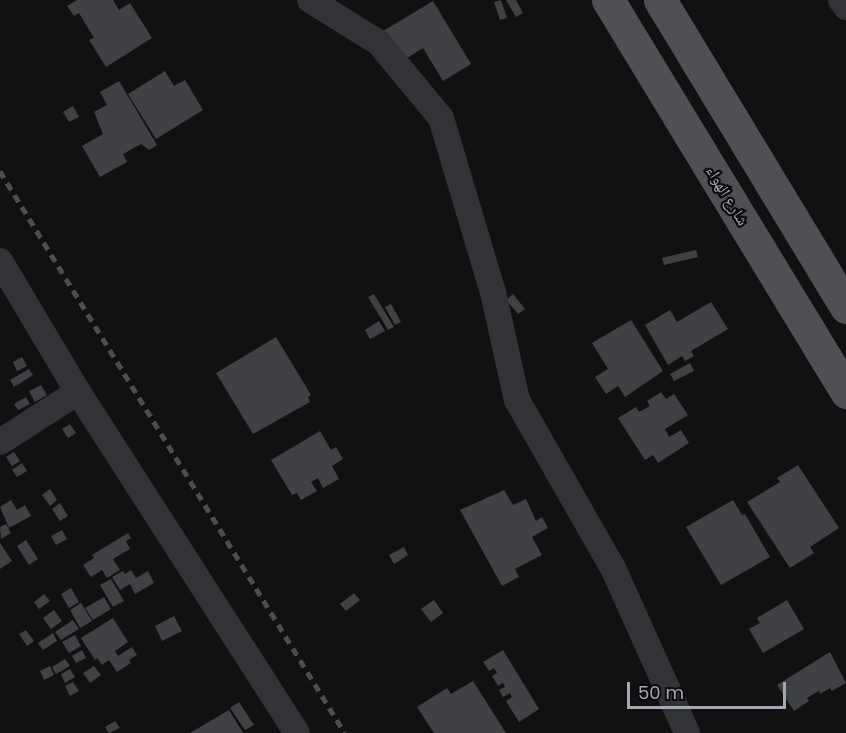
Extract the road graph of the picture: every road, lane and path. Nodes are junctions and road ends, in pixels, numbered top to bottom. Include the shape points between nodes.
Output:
1 (309, 0) edge
2 (608, 0) edge
3 (660, 0) edge
4 (841, 0) edge
5 (846, 7) edge
6 (0, 261) edge
7 (8, 291) edge
8 (846, 307) edge
9 (78, 392) junction
10 (846, 392) edge
11 (0, 442) edge
12 (297, 733) edge
13 (687, 733) edge

1 - 13 street via 380,43 441,118 493,292 517,400 613,568
2 - 10 main road, شارع الهواء
3 - 8 main road
4 - 5 street
6 - 7 street
7 - 9 street
9 - 11 street
9 - 12 street

